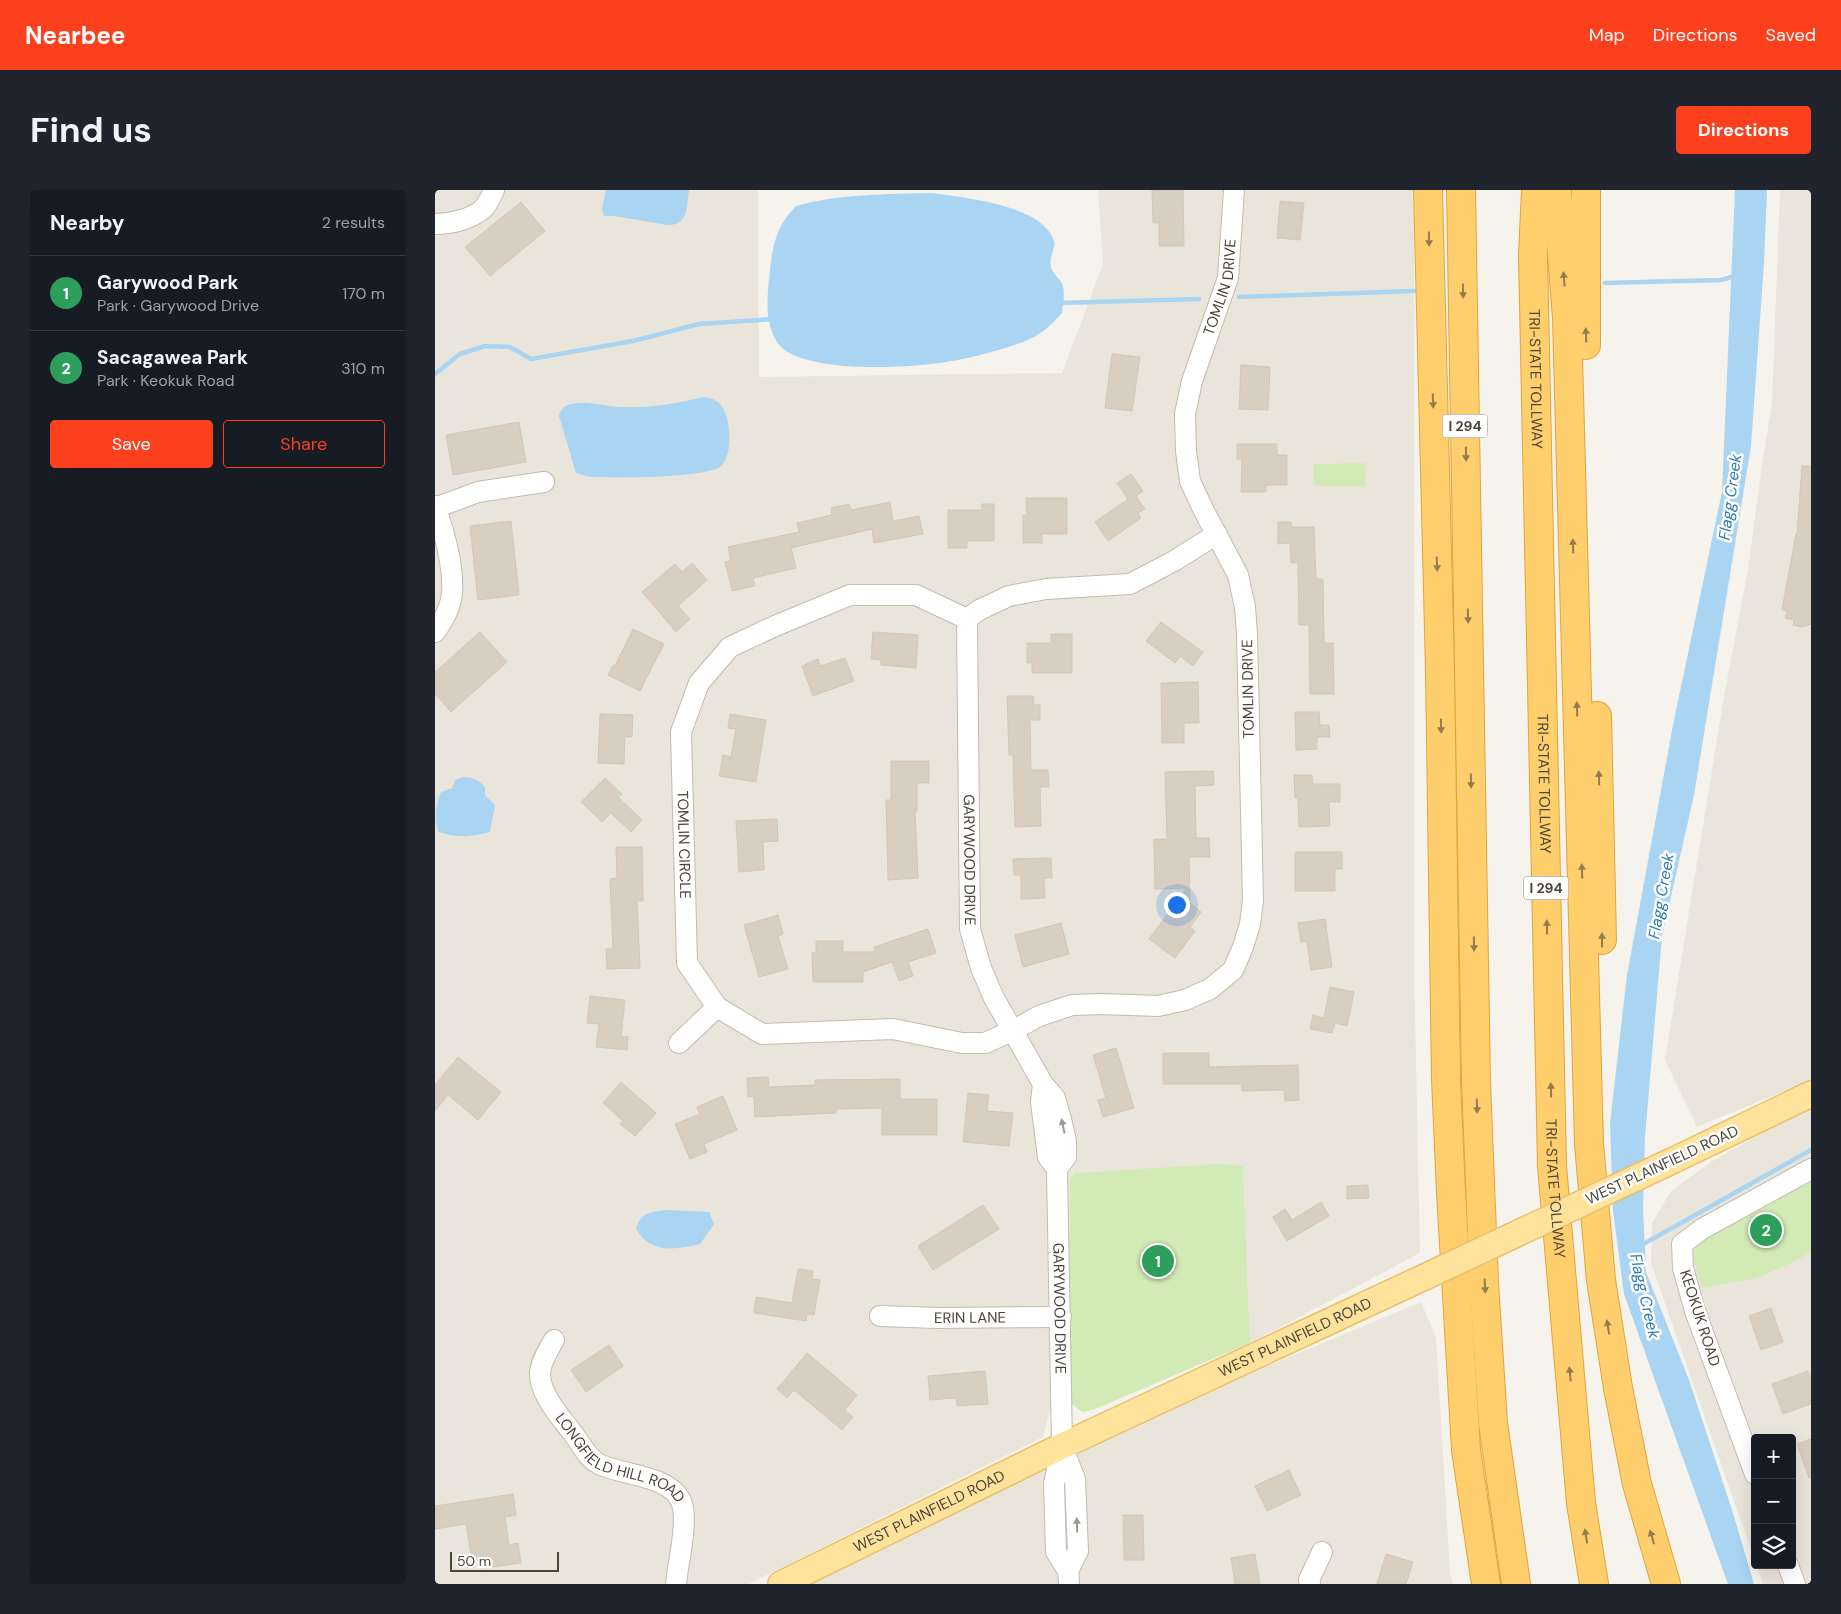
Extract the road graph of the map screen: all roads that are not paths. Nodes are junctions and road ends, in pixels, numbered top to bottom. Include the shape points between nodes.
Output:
1 (494, 190) edge
2 (1234, 190) edge
3 (1428, 190) edge
4 (1461, 190) edge
5 (1536, 190) edge
6 (1557, 190) edge
7 (1586, 190) edge
8 (435, 224) edge
9 (544, 482) dead end
10 (435, 507) edge
11 (1217, 534) junction
12 (973, 614) junction
13 (435, 632) edge
14 (717, 1007) junction
15 (1014, 1030) junction
16 (679, 1043) dead end
17 (1811, 1094) edge
18 (1589, 1144) junction
19 (1811, 1169) edge
20 (880, 1316) dead end
21 (1061, 1317) junction
22 (554, 1340) dead end
23 (1062, 1446) junction
24 (1751, 1463) edge
25 (1322, 1552) dead end
26 (1789, 1569) edge
27 (1068, 1578) edge
28 (793, 1581) edge
29 (676, 1584) edge
30 (1309, 1584) edge
31 (1486, 1584) edge
32 (1516, 1584) edge
33 (1593, 1584) edge
34 (1665, 1584) edge
35 (1795, 1584) edge

1 - 8 street via 484,208 466,218
2 - 11 street, TOMLIN DRIVE via 1228,278 1192,381 1185,414 1190,481
3 -> 31 highway, I 294 via 1451,1192 1466,1450
4 -> 32 highway, I 294 via 1476,1072 1484,1283 1493,1423
33 -> 5 highway, TRI-STATE TOLLWAY / I 294 via 1581,1503 1552,1166 1533,265
18 -> 6 highway via 1567,318
18 -> 7 highway via 1602,1105 1602,896 1585,312
9 - 10 street via 478,492
10 - 13 street via 448,556 452,594 444,619
11 - 12 street via 1130,584 1046,589 1009,596
11 - 15 street, TOMLIN DRIVE via 1238,575 1247,634 1253,900 1243,947 1233,970 1210,989 1185,1000 1158,1006 1072,1005 1039,1016
12 - 14 street, TOMLIN CIRCLE via 917,595 849,595 730,647 699,683 681,732 687,963
12 - 15 street, GARYWOOD DRIVE via 970,929 994,998
14 - 15 street, TOMLIN CIRCLE via 762,1034 893,1029 962,1043 985,1043
14 - 16 street
15 - 21 street, GARYWOOD DRIVE via 1043,1084 1041,1102 1048,1157 1057,1169
17 - 23 main road, WEST PLAINFIELD ROAD, bridge
34 -> 18 highway via 1637,1484 1618,1388 1601,1280
19 - 24 street, KEOKUK ROAD via 1702,1229 1682,1244 1683,1268 1695,1311
20 - 21 street, ERIN LANE
21 - 23 street, GARYWOOD DRIVE
22 - 29 street, LONGFIELD HILL ROAD via 540,1372 543,1384 551,1405 589,1456 597,1463 622,1473 660,1482 673,1490 682,1504 683,1526
23 - 27 street, GARYWOOD DRIVE via 1054,1484 1056,1552
23 - 28 main road, WEST PLAINFIELD ROAD
25 - 30 street
26 - 35 street

